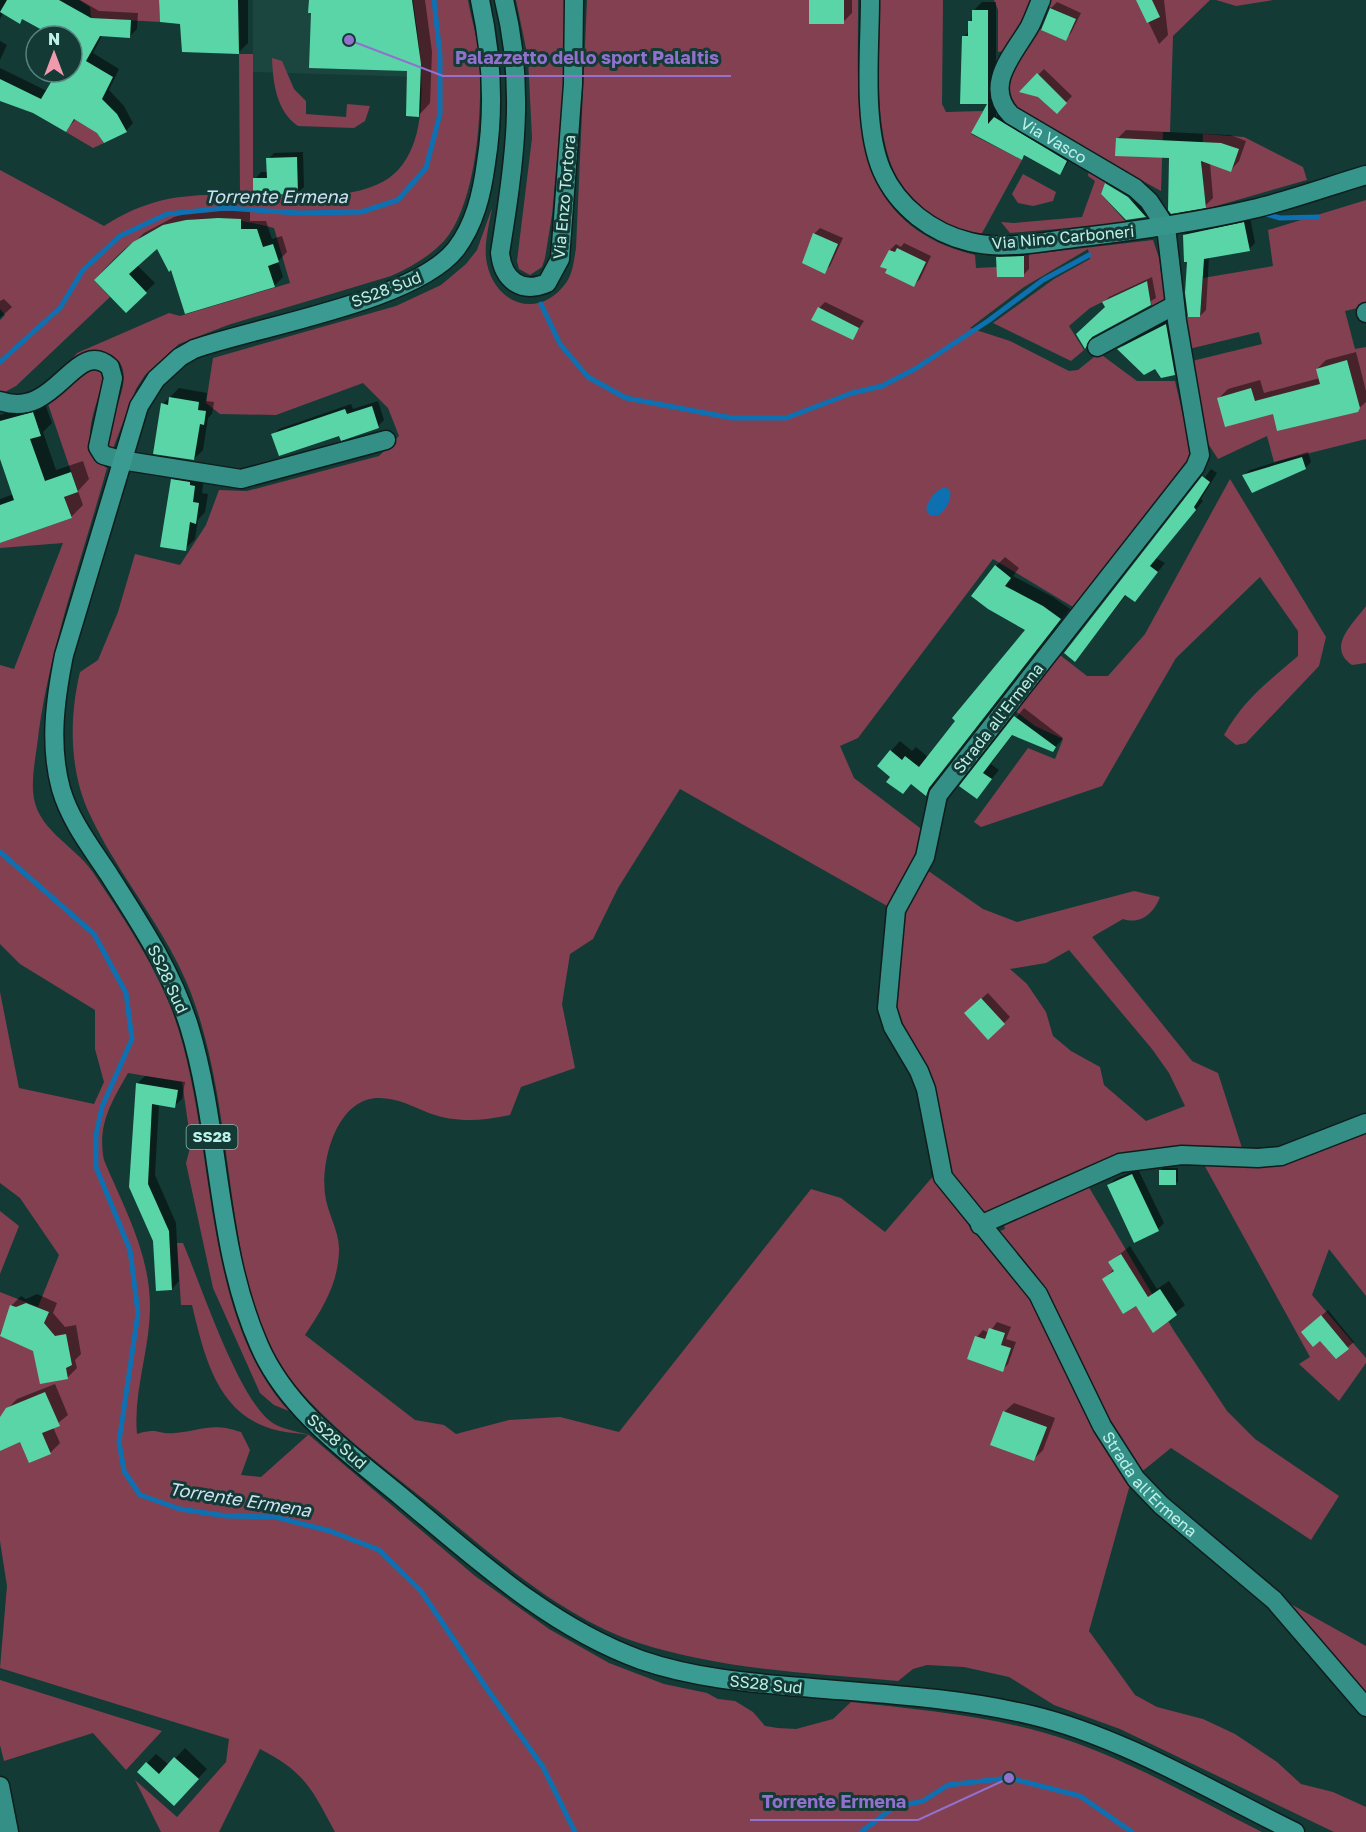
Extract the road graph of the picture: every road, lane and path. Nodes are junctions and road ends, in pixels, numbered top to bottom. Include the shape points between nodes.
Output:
1 (480, 0) edge
2 (504, 0) edge
3 (574, 0) edge
4 (870, 0) edge
5 (1041, 0) edge
6 (1366, 175) edge
7 (1166, 227) junction
8 (1175, 305) junction
9 (1097, 346) dead end
10 (0, 401) edge
11 (386, 440) dead end
12 (121, 460) junction
13 (1366, 1123) edge
14 (980, 1225) junction
15 (1366, 1707) edge
16 (0, 1786) edge
17 (9, 1832) edge
18 (1295, 1832) edge

1 - 12 main road, SS28 Sud / SS28 via 491,65 491,129 478,203 456,248 429,272 399,288 210,344 180,357 147,392
2 - 3 main road, Via Enzo Tortora via 512,39 518,117 500,253 507,277 528,288 547,283 560,259 573,84
4 - 7 main road, Via Nino Carboneri via 873,142 888,184 914,214 951,235 982,244 1050,241
5 - 7 street, Via Vasco via 1030,26 1003,67 1000,92 1004,108 1135,188
6 - 7 main road, Via Nino Carboneri via 1255,208
7 - 8 street, Strada all'Ermena
8 - 9 street
8 - 14 street, Strada all'Ermena via 1199,444 1198,461 938,795 925,857 896,910 888,1014 923,1080 943,1177
10 - 12 street via 18,404 38,400 83,362 106,363 113,378 98,447 103,455
11 - 12 street via 241,479
12 - 18 main road, SS28 Sud / SS28 via 64,656 55,712 61,789 73,819 151,941 176,990 198,1064 238,1283 258,1344 288,1394 368,1469 508,1583 568,1624 620,1651 713,1678 951,1700 1058,1722 1122,1747
13 - 14 street via 1281,1156 1182,1155 1120,1163
14 - 15 street, Strada all'Ermena via 1038,1294 1102,1426 1136,1479 1161,1505 1274,1600
16 - 17 street

